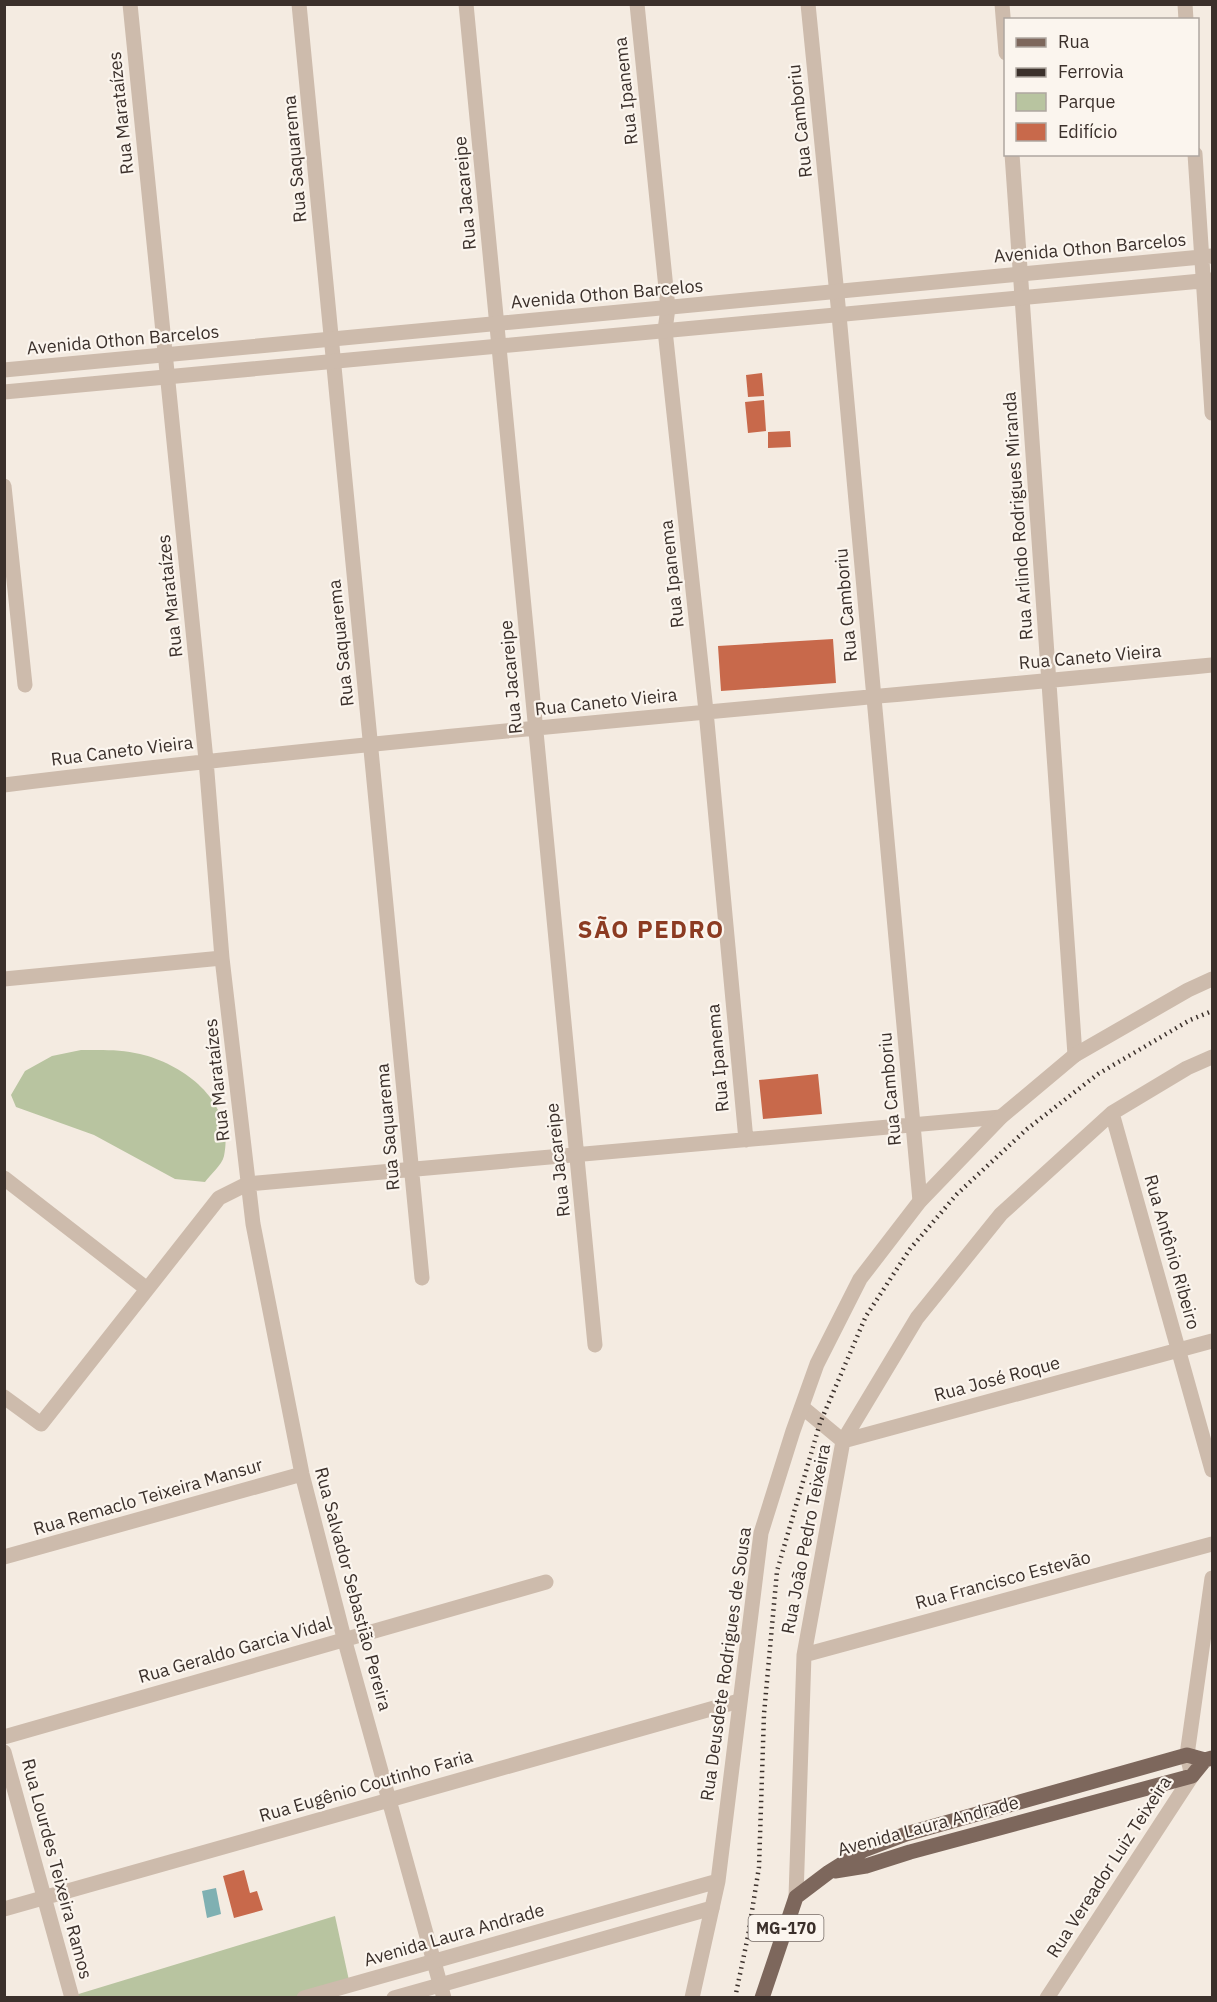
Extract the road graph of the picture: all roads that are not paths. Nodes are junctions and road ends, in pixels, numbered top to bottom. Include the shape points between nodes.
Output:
1 (130, 4) edge
2 (299, 4) edge
3 (466, 4) edge
4 (637, 4) edge
5 (808, 4) edge
6 (1002, 4) edge
7 (1004, 36) edge
8 (1012, 156) edge
9 (1195, 156) edge
10 (1207, 256) edge
11 (1021, 274) junction
12 (1208, 281) edge
13 (836, 292) junction
14 (1023, 298) junction
15 (668, 308) junction
16 (839, 315) junction
17 (497, 324) junction
18 (665, 330) junction
19 (332, 340) junction
20 (499, 346) junction
21 (165, 355) junction
22 (334, 362) junction
23 (4, 370) edge
24 (167, 378) junction
25 (4, 393) edge
26 (1212, 413) edge
27 (4, 486) edge
28 (1212, 665) edge
29 (1049, 681) junction
30 (26, 685) dead end
31 (874, 697) junction
32 (706, 711) junction
33 (536, 728) junction
34 (371, 744) junction
35 (206, 760) junction
36 (4, 785) edge
37 (222, 958) junction
38 (4, 979) edge
39 (1212, 979) edge
40 (1075, 1055) junction
41 (1212, 1057) edge
42 (1112, 1113) junction
43 (1001, 1117) junction
44 (913, 1125) junction
45 (746, 1140) junction
46 (577, 1155) junction
47 (412, 1170) junction
48 (4, 1178) edge
49 (247, 1184) junction
50 (920, 1201) junction
51 (422, 1278) dead end
52 (147, 1289) junction
53 (1212, 1341) edge
54 (595, 1345) dead end
55 (1179, 1350) junction
56 (4, 1397) edge
57 (802, 1407) junction
58 (843, 1441) junction
59 (1212, 1470) edge
60 (302, 1474) junction
61 (1212, 1544) edge
62 (4, 1557) edge
63 (1212, 1578) edge
64 (546, 1582) dead end
65 (344, 1638) junction
66 (804, 1655) junction
67 (739, 1701) junction
68 (4, 1737) edge
69 (4, 1752) edge
70 (1187, 1755) junction
71 (1209, 1759) edge
72 (1192, 1776) junction
73 (389, 1800) junction
74 (829, 1872) junction
75 (718, 1881) junction
76 (796, 1897) junction
77 (45, 1898) junction
78 (712, 1908) junction
79 (4, 1909) edge
80 (434, 1961) junction
81 (443, 1991) edge
82 (72, 1998) edge
83 (304, 1998) edge
84 (393, 1998) edge
85 (692, 1998) edge
86 (762, 1998) edge
87 (1047, 1998) edge

1 - 21 street, Rua Marataízes
2 - 19 street, Rua Saquarema
3 - 17 street, Rua Jacareipe
4 - 15 street, Rua Ipanema
5 - 13 street, Rua Camboriu
6 - 7 street
8 - 11 street, Rua Arlindo Rodrigues Miranda
9 - 10 street
10 - 11 street, Avenida Othon Barcelos
10 - 12 street
11 - 13 street, Avenida Othon Barcelos
11 - 14 street, Rua Arlindo Rodrigues Miranda
12 - 14 street
12 - 26 street
13 - 15 street, Avenida Othon Barcelos
13 - 16 street, Rua Camboriu
14 - 16 street
14 - 29 street, Rua Arlindo Rodrigues Miranda
15 - 17 street, Avenida Othon Barcelos
15 - 18 street, Rua Ipanema
16 - 18 street
16 - 31 street, Rua Camboriu
17 - 19 street, Avenida Othon Barcelos
17 - 20 street, Rua Jacareipe
18 - 20 street
18 - 32 street, Rua Ipanema
19 - 21 street, Avenida Othon Barcelos
19 - 22 street, Rua Saquarema
20 - 22 street
20 - 33 street, Rua Jacareipe
21 - 23 street, Avenida Othon Barcelos
21 - 24 street, Rua Marataízes
22 - 24 street
22 - 34 street, Rua Saquarema
24 - 25 street
24 - 35 street, Rua Marataízes
27 - 30 street
28 - 29 street, Rua Caneto Vieira
29 - 31 street, Rua Caneto Vieira
29 - 40 street, Rua Arlindo Rodrigues Miranda
31 - 32 street, Rua Caneto Vieira
31 - 44 street, Rua Camboriu
32 - 33 street, Rua Caneto Vieira
32 - 45 street, Rua Ipanema
33 - 34 street, Rua Caneto Vieira
33 - 46 street, Rua Jacareipe
34 - 35 street, Rua Caneto Vieira
34 - 47 street, Rua Saquarema
35 - 36 street, Rua Caneto Vieira
35 - 37 street, Rua Marataízes
37 - 38 street
37 - 49 street, Rua Marataízes
39 - 40 street, Rua Deusdete Rodrigues de Sousa
40 - 43 street, Rua Deusdete Rodrigues de Sousa
41 - 42 street, Rua João Pedro Teixeira
42 - 55 street, Rua Antônio Ribeiro
42 - 58 street, Rua João Pedro Teixeira via 1001,1214 917,1318
43 - 44 street
43 - 50 street, Rua Deusdete Rodrigues de Sousa
44 - 45 street
44 - 50 street, Rua Camboriu
45 - 46 street
46 - 47 street
46 - 54 street, Rua Jacareipe
47 - 49 street
47 - 51 street, Rua Saquarema
48 - 52 street
49 - 52 street via 219,1198
49 - 60 street, Rua Salvador Sebastião Pereira
50 - 57 street, Rua Deusdete Rodrigues de Sousa via 860,1279 817,1364
52 - 56 street via 41,1424
53 - 55 street, Rua José Roque
55 - 58 street, Rua José Roque
55 - 59 street, Rua Antônio Ribeiro
57 - 58 street
57 - 67 street, Rua Deusdete Rodrigues de Sousa via 761,1533
58 - 66 street, Rua João Pedro Teixeira
60 - 62 street, Rua Remaclo Teixeira Mansur
60 - 65 street, Rua Salvador Sebastião Pereira
61 - 66 street, Rua Francisco Estevão
63 - 70 street
64 - 65 street, Rua Geraldo Garcia Vidal
65 - 68 street, Rua Geraldo Garcia Vidal
65 - 73 street, Rua Salvador Sebastião Pereira
66 - 76 street, Rua João Pedro Teixeira
67 - 73 street, Rua Eugênio Coutinho Faria
67 - 75 street, Rua Deusdete Rodrigues de Sousa
69 - 77 street, Rua Lourdes Teixeira Ramos
70 - 71 main road
70 - 72 street, Rua Vereador Luiz Teixeira
70 - 74 main road, Avenida Laura Andrade via 906,1834 864,1850
71 - 72 main road
72 - 74 main road, Avenida Laura Andrade via 866,1866
72 - 87 street, Rua Vereador Luiz Teixeira
73 - 77 street, Rua Eugênio Coutinho Faria
73 - 80 street, Rua Salvador Sebastião Pereira
74 - 76 main road, MG-170
75 - 78 street, Rua Deusdete Rodrigues de Sousa
75 - 80 street, Avenida Laura Andrade
76 - 86 main road, MG-170
77 - 79 street, Rua Eugênio Coutinho Faria
77 - 82 street, Rua Lourdes Teixeira Ramos
78 - 81 street
78 - 85 street, Rua Deusdete Rodrigues de Sousa
80 - 81 street, Rua Salvador Sebastião Pereira
80 - 83 street, Avenida Laura Andrade
81 - 84 street

